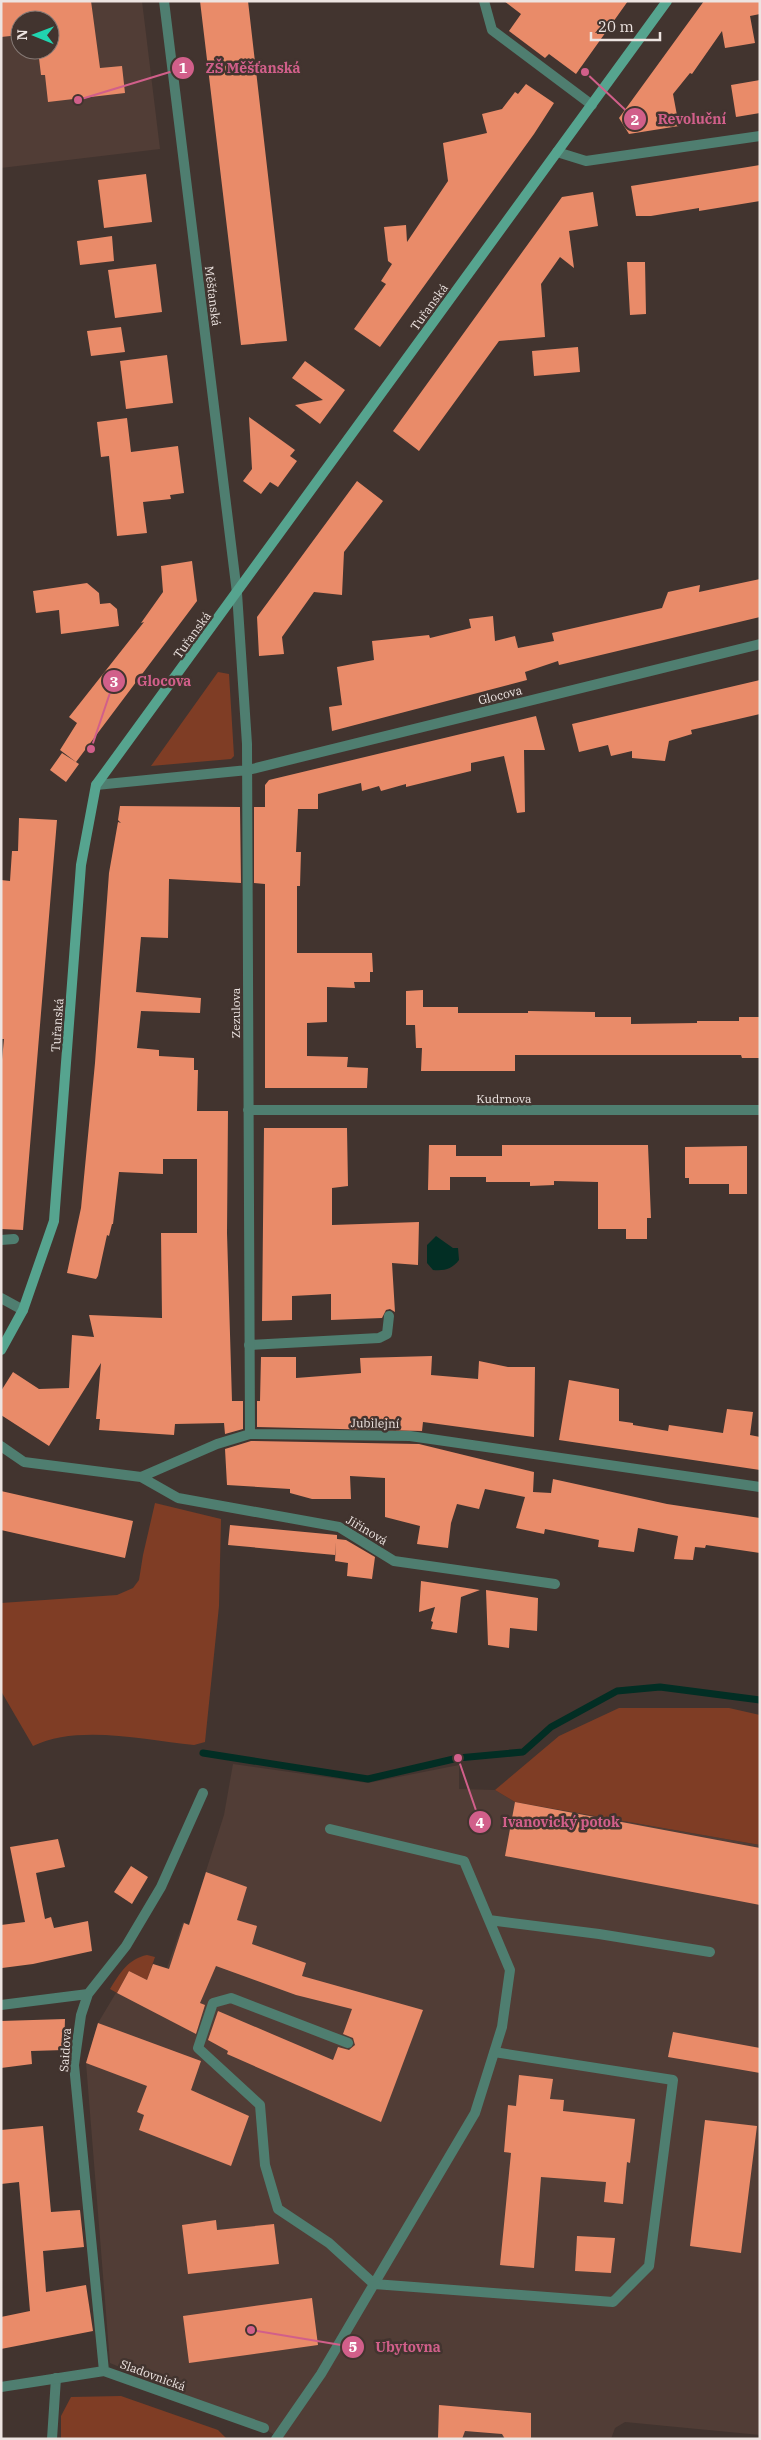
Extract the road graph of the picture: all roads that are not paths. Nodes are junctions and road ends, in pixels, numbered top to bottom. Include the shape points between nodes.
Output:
1 (164, 1) edge
2 (484, 1) edge
3 (667, 1) edge
4 (592, 105) junction
5 (760, 136) edge
6 (557, 152) junction
7 (237, 594) junction
8 (760, 644) edge
9 (248, 770) junction
10 (96, 785) junction
11 (248, 1110) junction
12 (760, 1110) edge
13 (14, 1239) dead end
14 (1, 1240) edge
15 (1, 1298) edge
16 (23, 1310) junction
17 (390, 1316) dead end
18 (250, 1344) junction
19 (1, 1350) edge
20 (250, 1434) junction
21 (1, 1446) edge
22 (141, 1477) junction
23 (760, 1487) edge
24 (555, 1584) dead end
25 (203, 1793) dead end
26 (330, 1828) dead end
27 (489, 1920) junction
28 (710, 1952) dead end
29 (88, 1994) junction
30 (1, 2004) edge
31 (348, 2043) dead end
32 (494, 2052) junction
33 (374, 2284) junction
34 (104, 2370) junction
35 (56, 2378) junction
36 (1, 2387) edge
37 (278, 2438) edge
38 (52, 2439) edge

1 - 7 street, Měšťanská
2 - 4 street via 492,30
3 - 4 main road, Tuřanská
4 - 6 main road, Tuřanská
5 - 6 street via 586,161
6 - 7 main road, Tuřanská
7 - 9 street, Zezulova
7 - 10 main road, Tuřanská
8 - 9 street, Glocova
9 - 10 street, Glocova
9 - 11 street, Zezulova
10 - 16 main road, Tuřanská via 81,865 54,1221
11 - 12 street, Kudrnova
11 - 18 street, Zezulova
13 - 14 street
15 - 16 street
16 - 19 main road, Tuřanská
17 - 18 street via 387,1334 379,1338
18 - 20 street, Zezulova
20 - 22 street, Jubilejní via 217,1444
20 - 23 street, Jubilejní via 410,1436
21 - 22 street via 24,1462
22 - 24 street, Jiřinová via 178,1498 339,1527 394,1561
25 - 29 street, Saidova via 161,1887 126,1946
26 - 27 street via 464,1861
27 - 28 street
27 - 32 street via 510,1970 502,2027
29 - 30 street
29 - 34 street, Saidova via 81,2015 74,2066
31 - 33 street via 231,1998 213,2003 198,2048 260,2104 265,2165 278,2209 329,2243
32 - 33 street via 474,2113
32 - 33 street via 674,2080 649,2266 613,2302
33 - 37 street
34 - 35 street, Sladovnická
34 - 37 street, Sladovnická via 264,2428
35 - 36 street, Sladovnická
35 - 38 street

